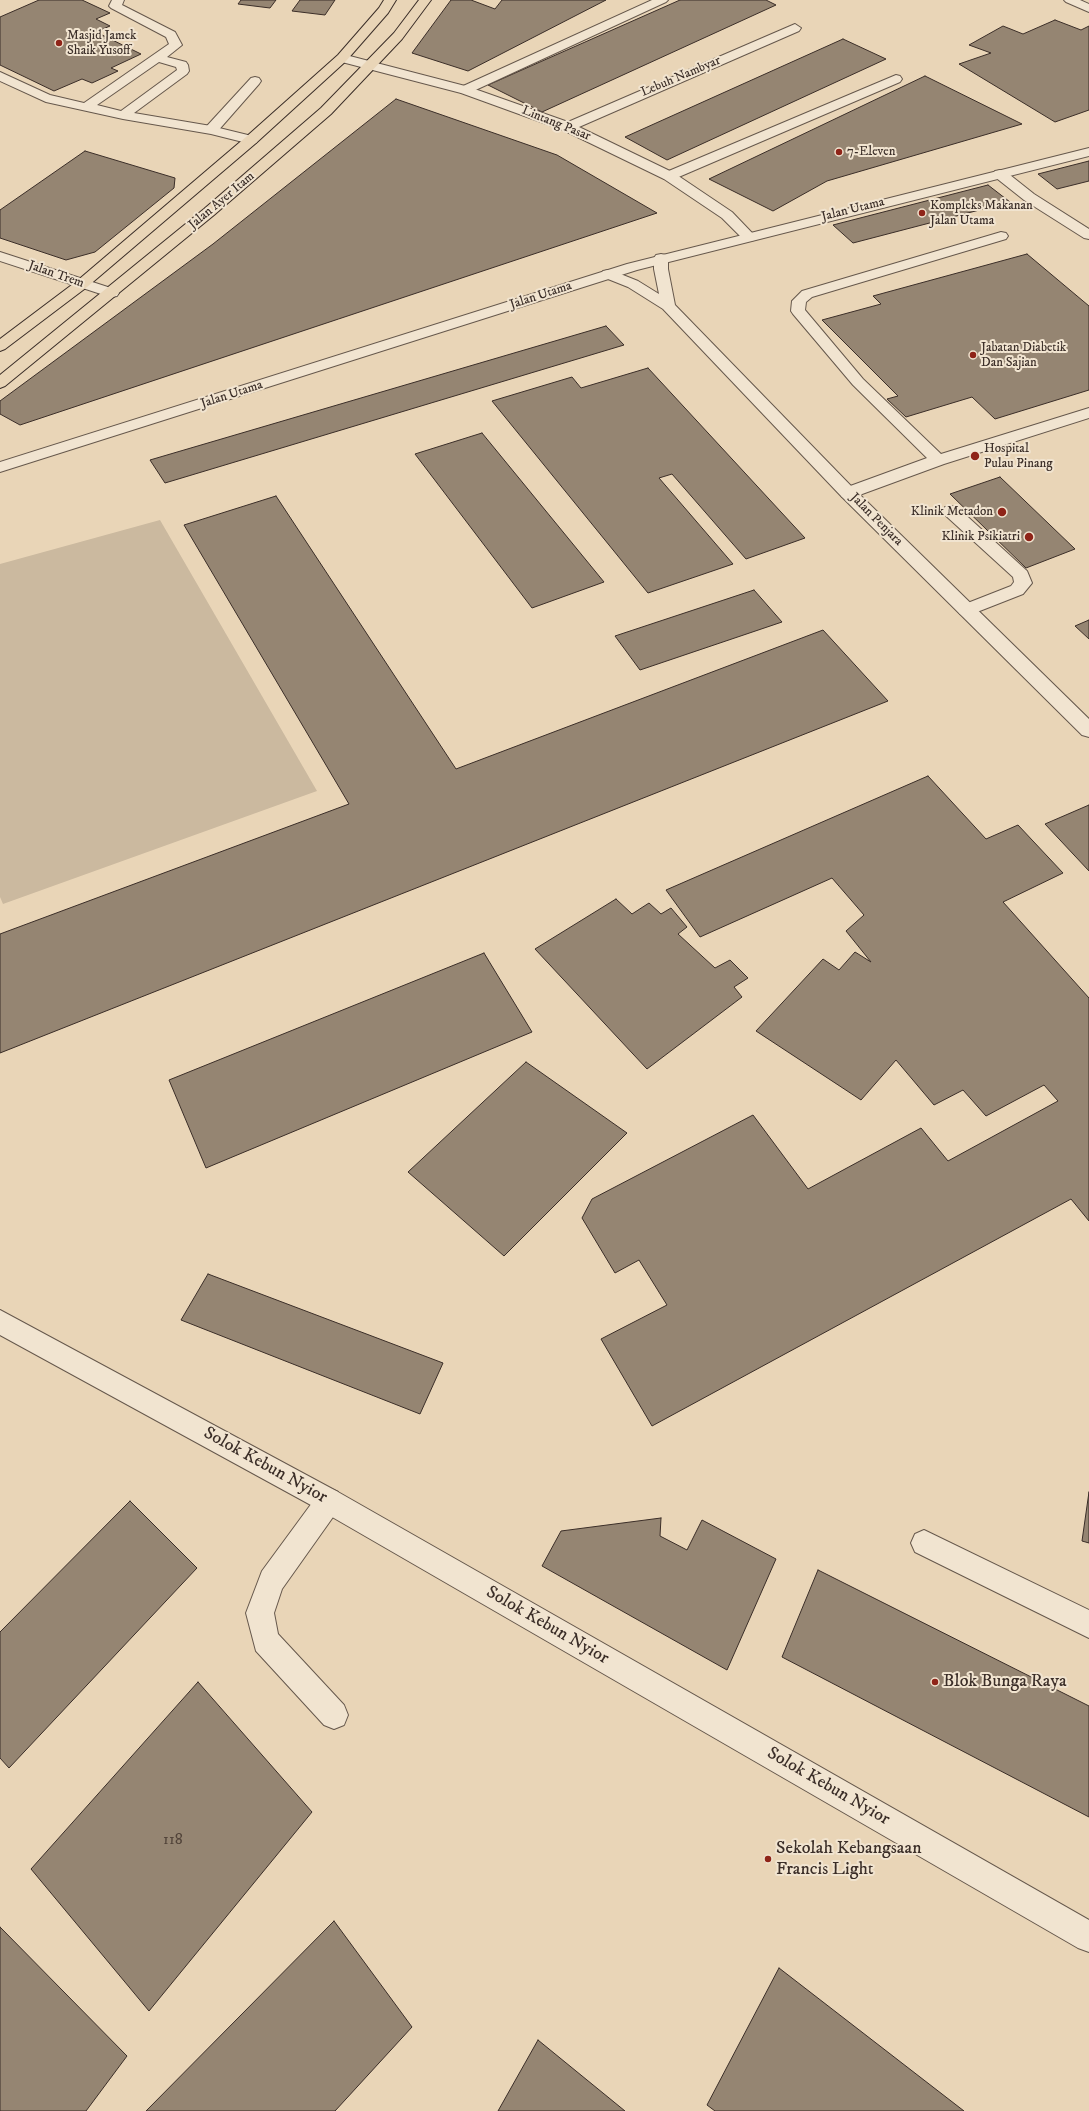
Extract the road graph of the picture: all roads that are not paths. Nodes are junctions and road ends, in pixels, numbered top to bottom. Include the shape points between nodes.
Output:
1 (118, 0) edge
2 (390, 0) edge
3 (424, 0) edge
4 (662, 0) edge
5 (1070, 0) edge
6 (1089, 8) edge
7 (795, 28) dead end
8 (157, 58) junction
9 (342, 58) junction
10 (372, 65) junction
11 (0, 76) edge
12 (896, 79) dead end
13 (255, 81) dead end
14 (465, 90) junction
15 (86, 107) junction
16 (123, 115) junction
17 (568, 127) junction
18 (211, 130) junction
19 (252, 140) junction
20 (1089, 152) edge
21 (1000, 174) junction
22 (669, 176) junction
23 (1089, 235) edge
24 (1001, 236) dead end
25 (749, 237) junction
26 (0, 256) edge
27 (662, 258) junction
28 (608, 274) junction
29 (82, 284) junction
30 (112, 293) junction
31 (668, 306) junction
32 (0, 346) edge
33 (0, 383) edge
34 (1089, 413) edge
35 (938, 460) junction
36 (0, 467) edge
37 (848, 493) junction
38 (951, 511) dead end
39 (966, 610) junction
40 (1089, 730) edge
41 (0, 1322) edge
42 (330, 1501) junction
43 (924, 1542) dead end
44 (1089, 1624) edge
45 (334, 1715) dead end
46 (1089, 1936) edge

1 - 8 street via 114,6 171,35 176,45
2 - 9 main road, Jalan Ayer Itam
3 - 10 main road, Jalan Ayer Itam via 398,36
4 - 14 street
5 - 6 street
7 - 17 street, Lebuh Nambyar
8 - 15 street
8 - 16 street via 182,65 183,71
9 - 10 street, Lintang Pasar
9 - 19 main road, Jalan Ayer Itam
10 - 14 street, Lintang Pasar
10 - 30 main road, Jalan Ayer Itam via 326,111
11 - 15 street via 46,98
12 - 22 street
13 - 18 street
14 - 17 street, Lintang Pasar
15 - 16 street
16 - 18 street
17 - 22 street, Lintang Pasar
18 - 19 street
19 - 29 main road, Jalan Ayer Itam
20 - 21 street, Jalan Utama
21 - 23 street via 1029,197
21 - 25 street, Jalan Utama
22 - 25 street, Lintang Pasar via 727,215
24 - 35 street via 807,294 799,301 798,311 858,382
25 - 27 street, Jalan Utama
26 - 29 street, Jalan Trem
27 - 28 street, Jalan Utama
27 - 31 street via 661,269
28 - 31 street, Jalan Penjara via 633,284
28 - 36 street, Jalan Utama
29 - 30 street, Jalan Trem
29 - 32 main road, Jalan Ayer Itam
30 - 33 main road, Jalan Ayer Itam
31 - 37 street, Jalan Penjara
34 - 35 street
35 - 37 street
37 - 39 street, Jalan Penjara
38 - 39 street via 1020,575 1023,583 1017,590
39 - 40 street, Jalan Penjara
41 - 42 street, Solok Kebun Nyior
42 - 45 street via 272,1581 260,1613 266,1642
42 - 46 street, Solok Kebun Nyior
43 - 44 street

